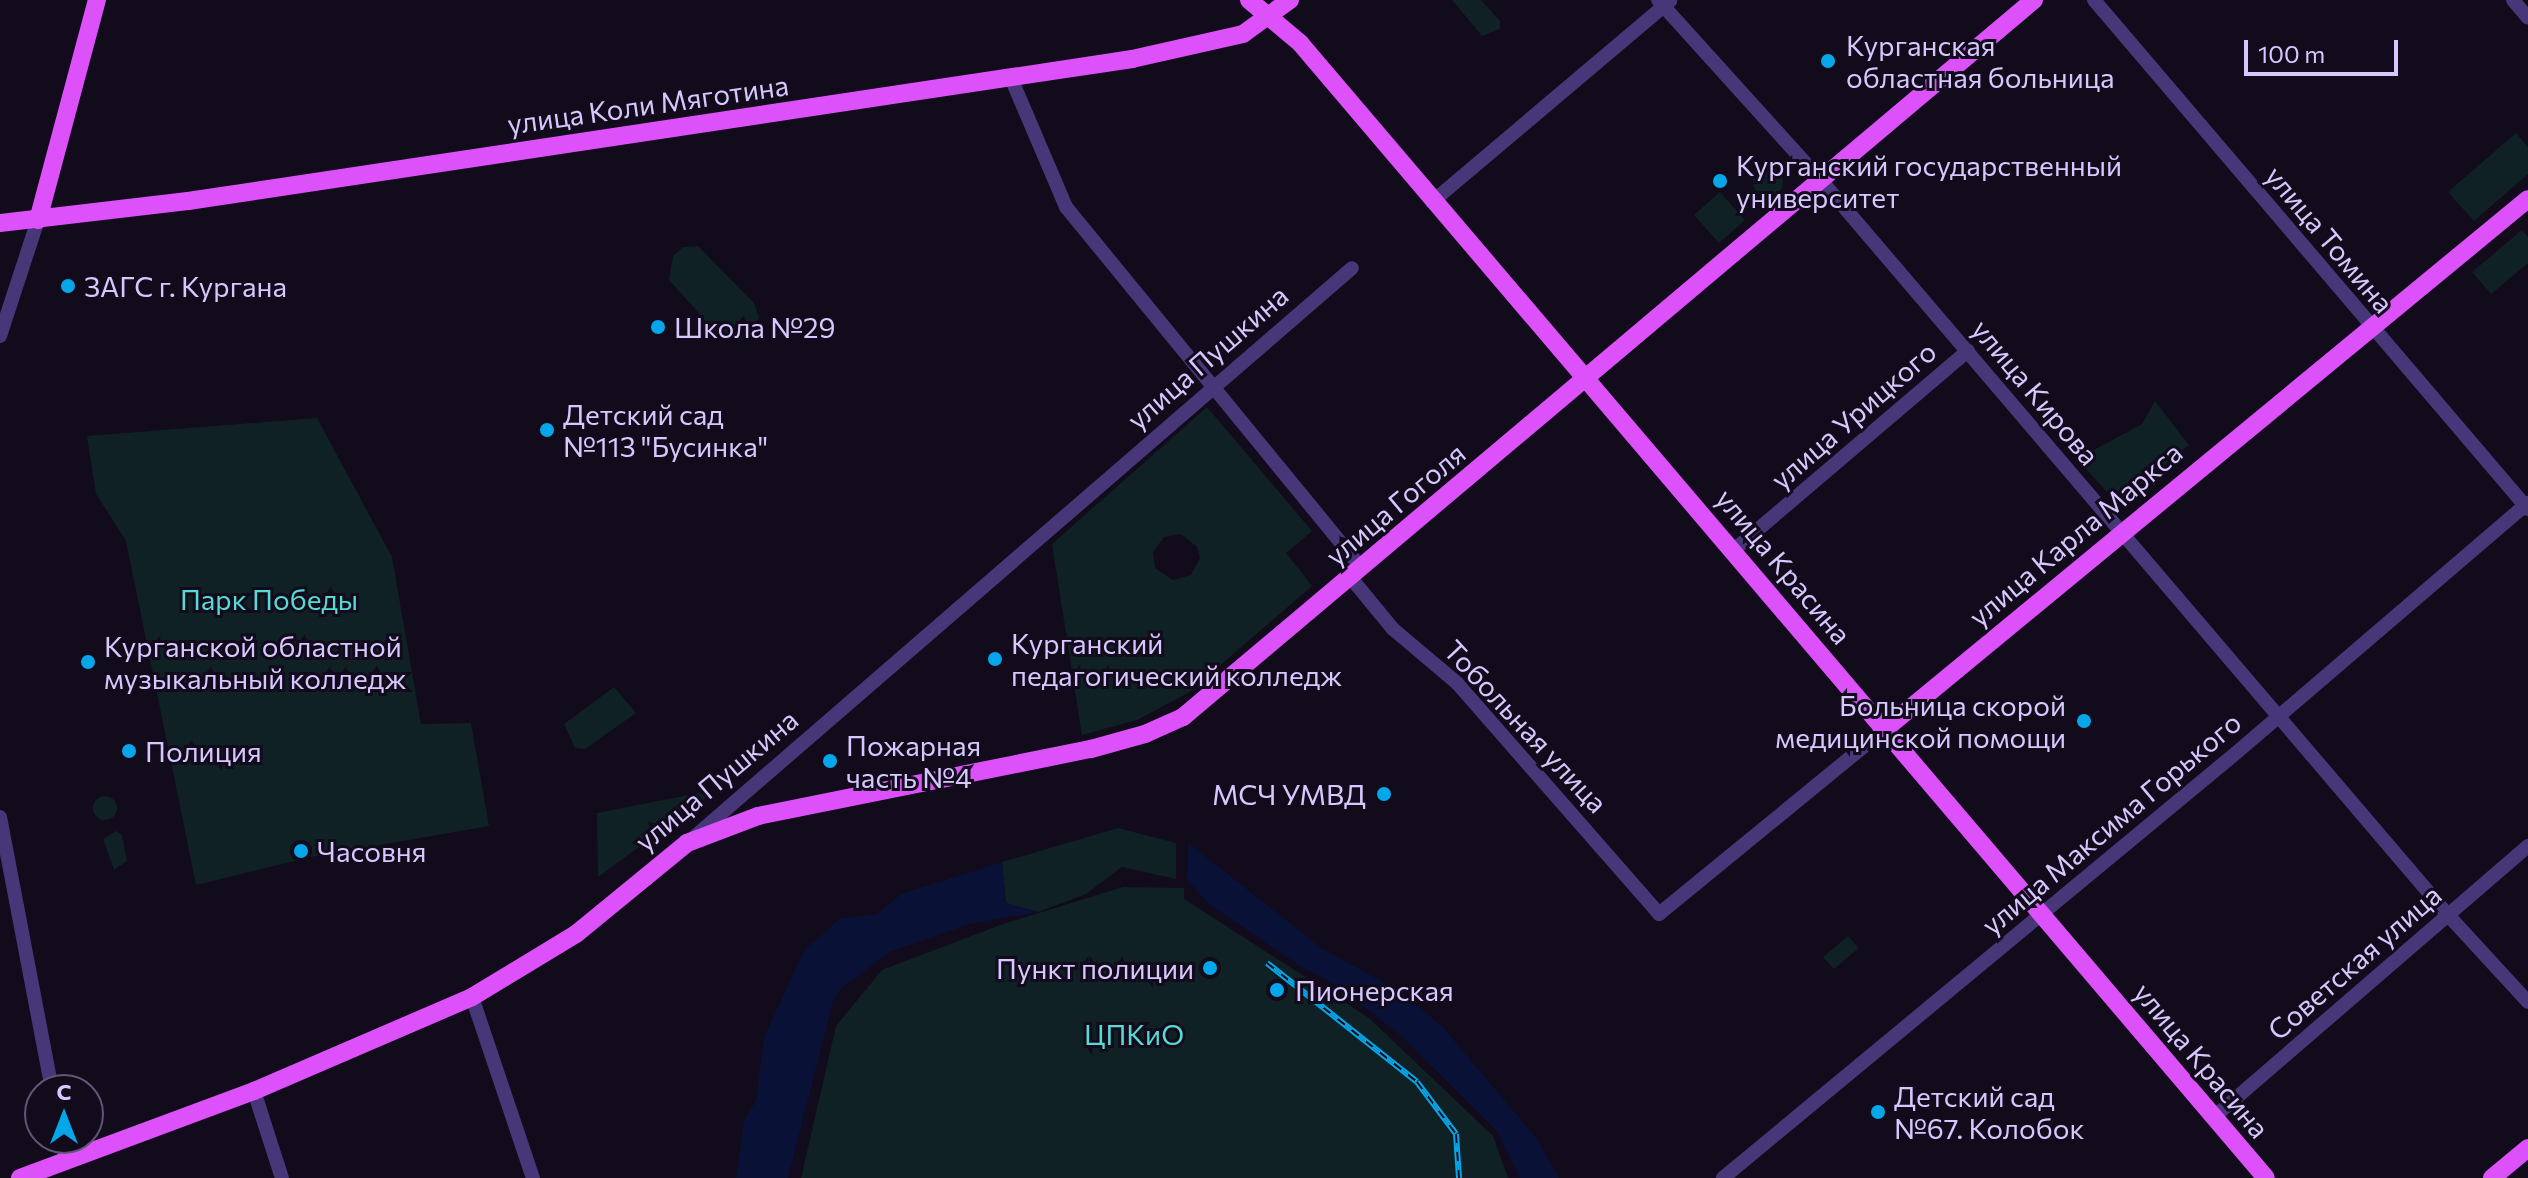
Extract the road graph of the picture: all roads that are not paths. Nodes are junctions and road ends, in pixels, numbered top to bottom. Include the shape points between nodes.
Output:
1 (97, 0) edge
2 (1249, 0) edge
3 (1290, 0) edge
4 (2034, 0) edge
5 (2094, 0) edge
6 (2513, 0) edge
7 (1664, 2) edge
8 (1270, 17) junction
9 (2528, 18) edge
10 (1011, 78) junction
11 (1820, 179) junction
12 (2528, 199) edge
13 (1432, 202) junction
14 (38, 220) junction
15 (0, 223) edge
16 (1352, 268) dead end
17 (2370, 329) junction
18 (0, 336) edge
19 (1968, 351) junction
20 (1586, 379) junction
21 (1212, 390) junction
22 (2527, 506) edge
23 (2119, 532) junction
24 (1735, 549) junction
25 (1356, 573) junction
26 (2281, 715) junction
27 (1885, 729) junction
28 (0, 817) edge
29 (687, 843) junction
30 (2528, 846) edge
31 (2039, 912) junction
32 (1659, 914) joint
33 (2448, 915) junction
34 (472, 997) junction
35 (2528, 1002) edge
36 (49, 1074) edge
37 (254, 1091) junction
38 (2214, 1117) junction
39 (2528, 1148) edge
40 (64, 1154) edge
41 (65, 1159) junction
42 (20, 1178) edge
43 (282, 1178) edge
44 (533, 1178) edge
45 (1723, 1178) edge
46 (2266, 1178) edge
47 (2492, 1178) edge

1 - 14 main road
2 - 8 main road, улица Красина
3 - 8 main road, улица Коли Мяготина
4 - 11 main road, улица Гоголя
5 - 17 street, улица Томина
6 - 9 street
7 - 11 street, улица Кирова
7 - 13 street
8 - 10 main road, улица Коли Мяготина via 1216,43
8 - 13 main road, улица Красина via 1300,43
10 - 14 main road, улица Коли Мяготина
10 - 21 street, Тобольная улица via 1066,207
11 - 19 street, улица Кирова
11 - 20 main road, улица Гоголя
12 - 17 main road, улица Карла Маркса
13 - 20 main road, улица Красина
14 - 15 main road, улица Коли Мяготина
14 - 18 street
16 - 21 street, улица Пушкина
17 - 22 street, улица Томина
17 - 23 main road, улица Карла Маркса
19 - 23 street, улица Кирова
19 - 24 street, улица Урицкого
20 - 24 main road, улица Красина
20 - 25 main road, улица Гоголя
21 - 25 street, Тобольная улица
21 - 29 street, улица Пушкина
22 - 26 street, улица Максима Горького
23 - 26 street, улица Кирова
23 - 27 main road, улица Карла Маркса
24 - 27 main road, улица Красина
25 - 29 main road, улица Гоголя via 1216,693 1145,734 758,816
25 - 32 street, Тобольная улица via 1393,629 1457,683
26 - 31 street, улица Максима Горького
26 - 33 street, улица Кирова
27 - 31 main road, улица Красина
27 - 32 street, улица Карла Маркса
28 - 36 street
29 - 34 main road, улица Пушкина via 576,934
30 - 33 street, Советская улица
31 - 38 main road, улица Красина
31 - 45 street, улица Максима Горького
33 - 35 street, улица Кирова
33 - 38 street, Советская улица
34 - 37 main road, улица Пушкина
34 - 44 street
37 - 41 main road, улица Пушкина
37 - 43 street
38 - 46 main road, улица Красина
39 - 47 main road
40 - 41 street
41 - 42 main road, улица Пушкина

